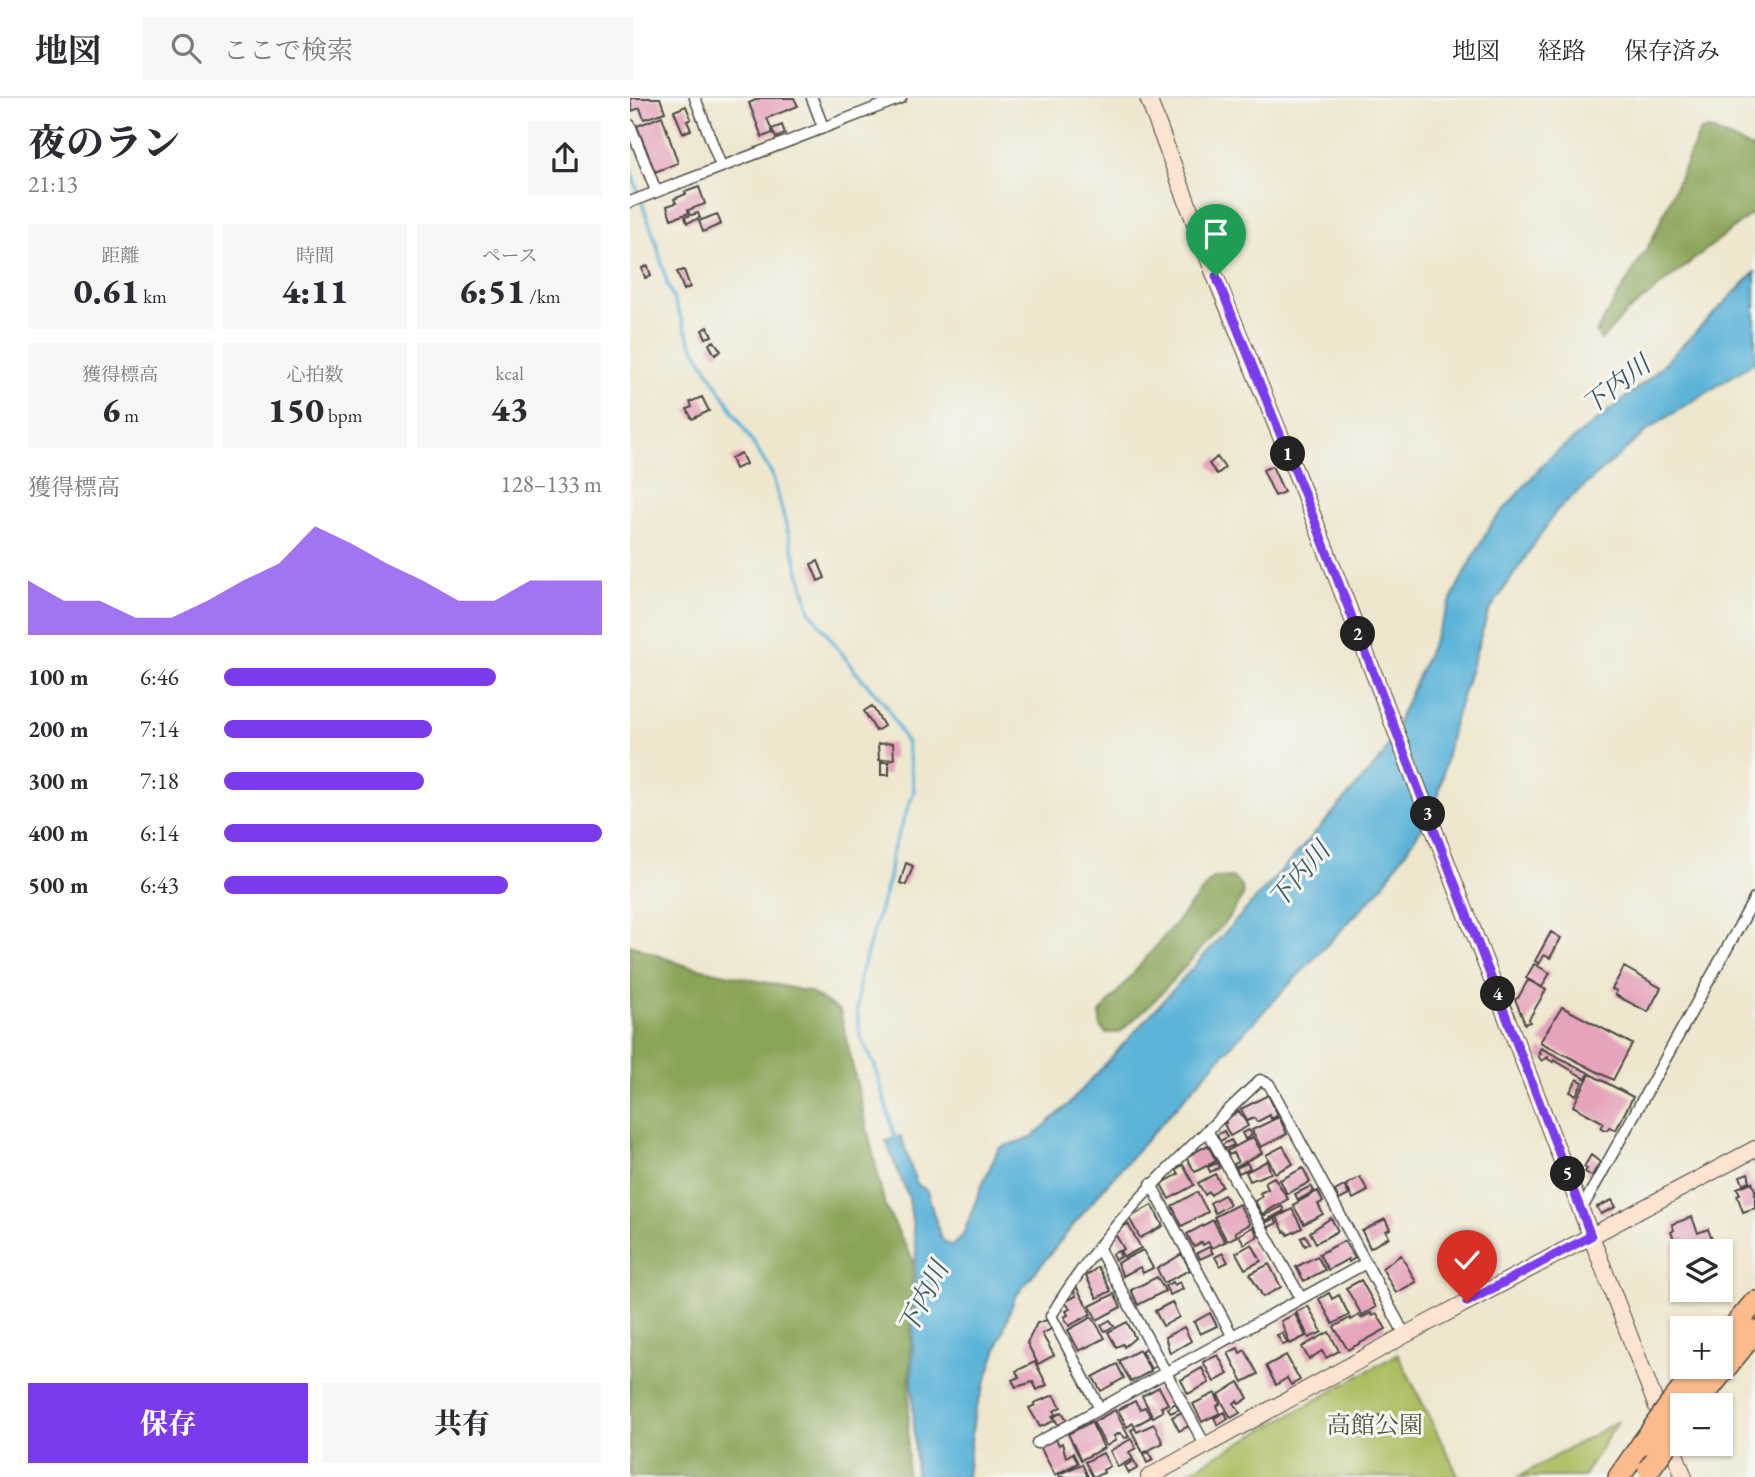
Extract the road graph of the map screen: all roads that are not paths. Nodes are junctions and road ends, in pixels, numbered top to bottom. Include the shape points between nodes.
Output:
1 (695, 98) edge
2 (812, 98) edge
3 (901, 98) edge
4 (1148, 98) edge
5 (630, 125) edge
6 (823, 127) junction
7 (721, 166) junction
8 (653, 192) junction
9 (631, 202) edge
10 (1755, 898) edge
11 (1208, 1130) junction
12 (1755, 1149) edge
13 (1151, 1184) junction
14 (1581, 1210) junction
15 (1591, 1236) junction
16 (1098, 1247) junction
17 (1366, 1263) junction
18 (1301, 1298) junction
19 (1755, 1302) edge
20 (1733, 1328) edge
21 (1755, 1331) edge
22 (1405, 1335) junction
23 (1233, 1337) junction
24 (1167, 1374) junction
25 (1690, 1379) edge
26 (1706, 1393) edge
27 (1100, 1409) junction
28 (1670, 1439) edge
29 (1037, 1443) dead end
30 (1205, 1445) junction
31 (1646, 1473) edge
32 (1149, 1477) edge
33 (1619, 1477) edge
34 (1685, 1477) edge

1 - 7 street
2 - 6 street
3 - 6 street
4 - 14 main road
5 - 8 street
6 - 7 street
7 - 8 street
8 - 9 street
10 - 14 street
11 - 13 street
11 - 17 street via 1260,1080 1269,1084
11 - 18 street
12 - 15 main road
13 - 16 street
13 - 23 street
14 - 15 main road
15 - 22 main road
15 - 34 main road
16 - 24 street
16 - 27 street via 1051,1316
17 - 18 street
17 - 22 street
18 - 23 street
19 - 20 highway
21 - 26 highway
22 - 30 main road
23 - 24 street
24 - 27 street
24 - 30 street
25 - 33 highway, bridge
27 - 29 street
28 - 31 highway, bridge
30 - 32 main road

